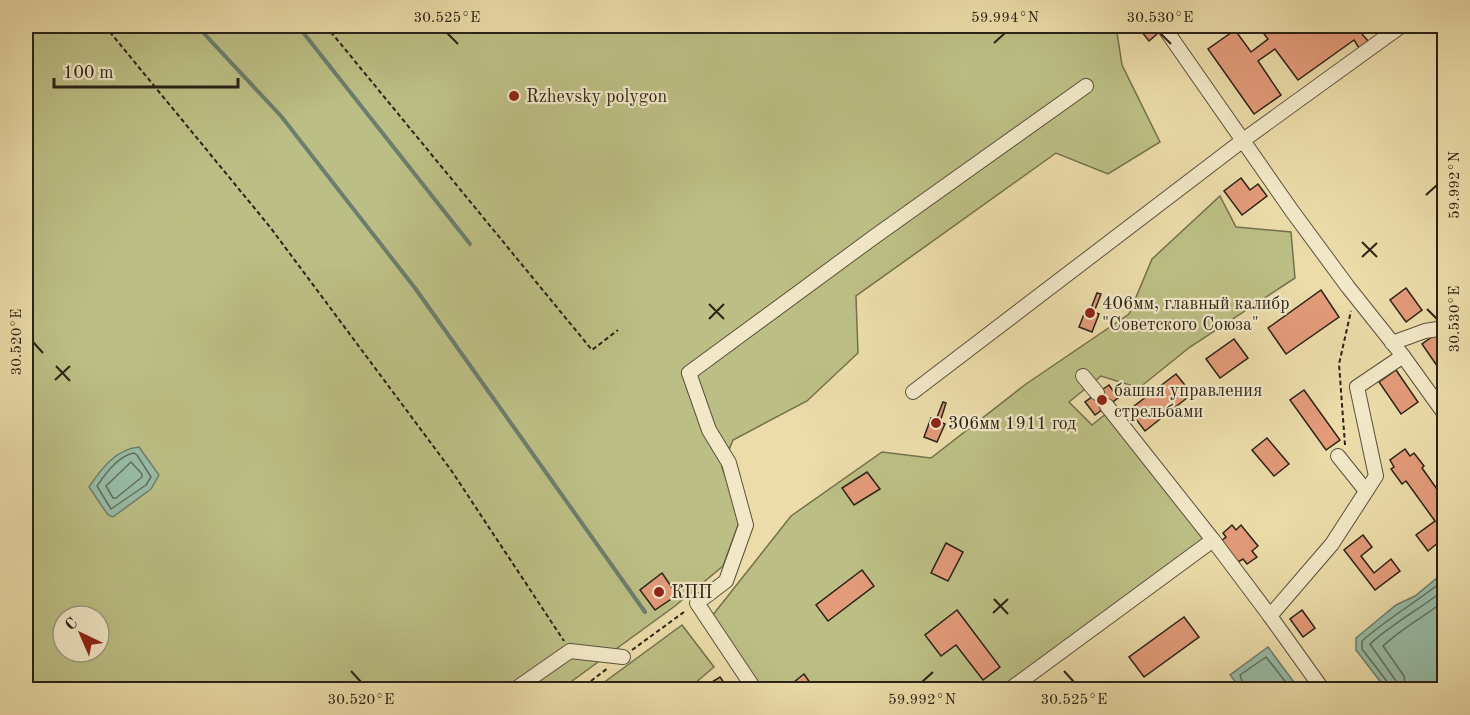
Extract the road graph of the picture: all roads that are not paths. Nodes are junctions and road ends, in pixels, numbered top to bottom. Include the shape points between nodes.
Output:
1 (1163, 26) edge
2 (1401, 26) edge
3 (1086, 87) dead end
4 (1242, 141) junction
5 (1444, 328) edge
6 (1392, 343) junction
7 (1403, 356) junction
8 (1083, 376) dead end
9 (913, 392) dead end
10 (1097, 393) dead end
11 (1107, 406) dead end
12 (1444, 413) edge
13 (1342, 461) road end
14 (1366, 491) junction
15 (1213, 540) junction
16 (1270, 616) junction
17 (623, 657) dead end
18 (514, 690) edge
19 (755, 690) edge
20 (1009, 690) edge
21 (1323, 690) edge

1 - 4 lane
2 - 4 lane
3 - 19 lane via 689,373 709,430 729,463 746,525 726,581 697,603
4 - 6 lane
4 - 9 lane
5 - 6 lane
6 - 7 lane
7 - 12 lane
7 - 14 lane via 1357,387 1376,477
8 - 10 lane
11 - 15 lane
13 - 14 lane
14 - 16 lane via 1332,544
15 - 16 lane
15 - 20 lane
16 - 21 lane
17 - 18 lane via 570,651

